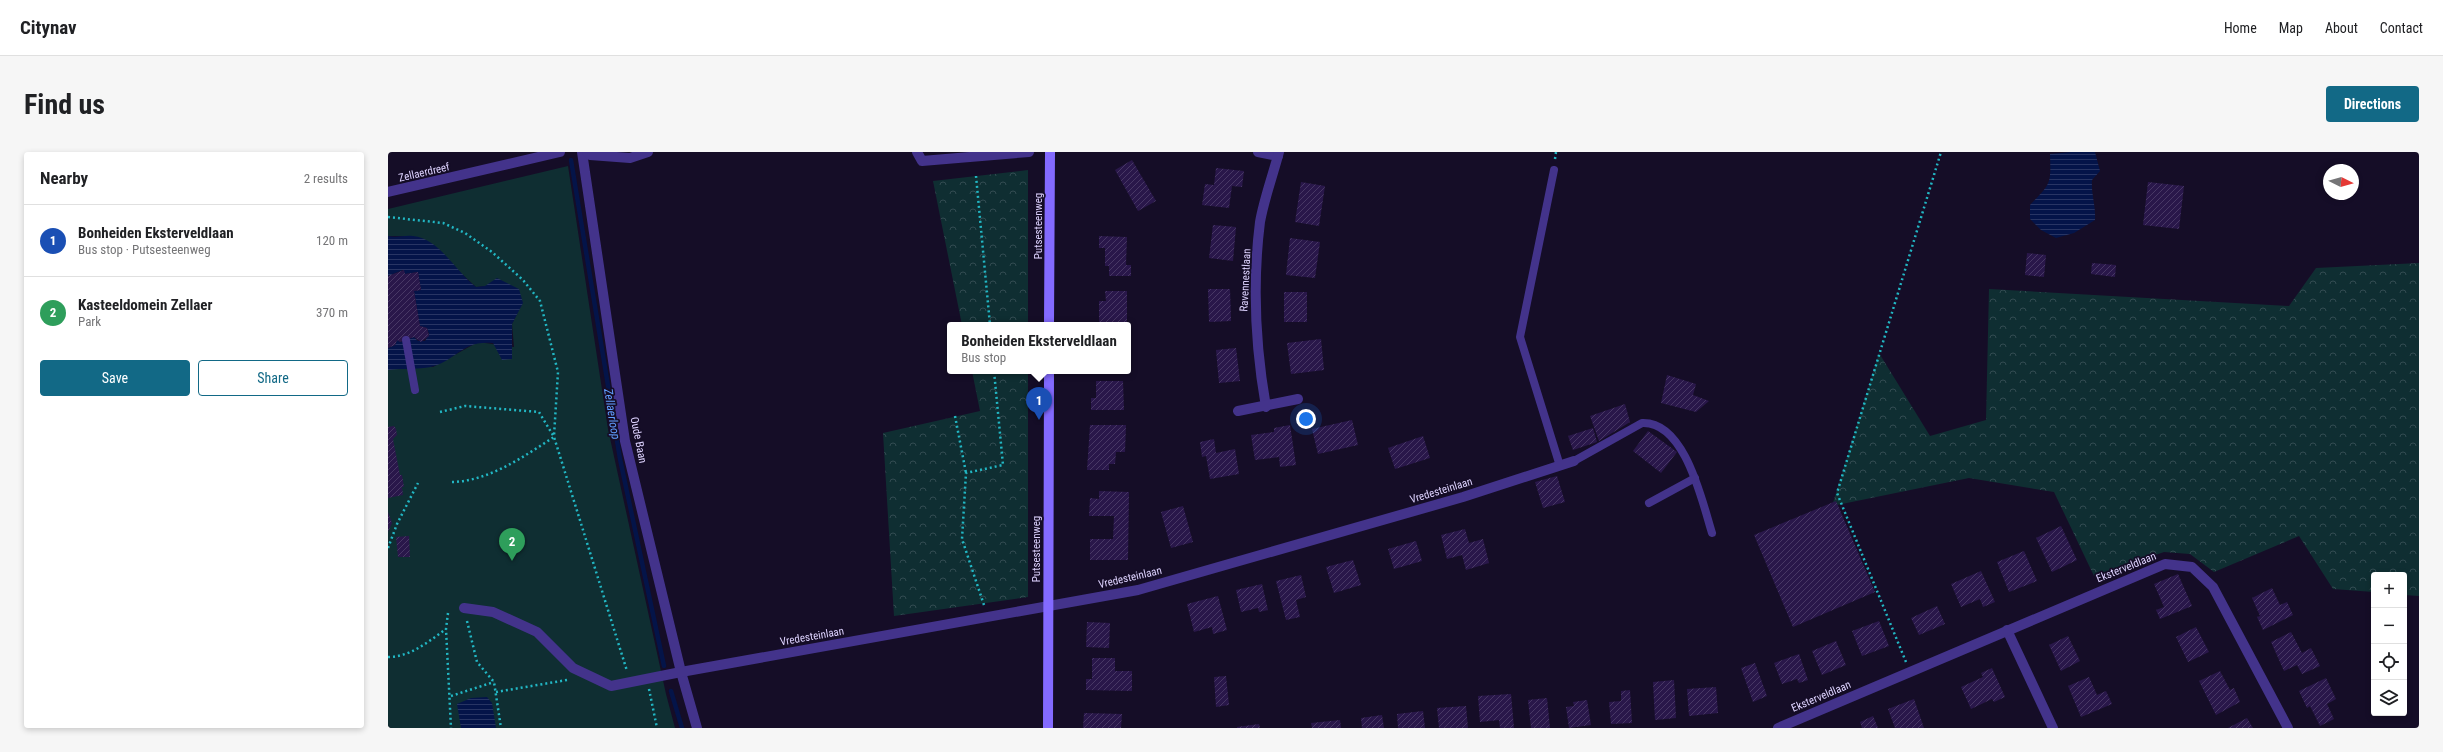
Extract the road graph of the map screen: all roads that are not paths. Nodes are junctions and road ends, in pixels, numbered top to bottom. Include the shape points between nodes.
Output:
1 (560, 152) edge
2 (582, 152) edge
3 (587, 152) edge
4 (648, 152) edge
5 (917, 152) edge
6 (1028, 152) edge
7 (1050, 152) edge
8 (1258, 152) edge
9 (1278, 154) edge
10 (1554, 170) dead end
11 (388, 192) edge
12 (1049, 322) edge
13 (406, 340) dead end
14 (1049, 374) edge
15 (415, 390) dead end
16 (1298, 399) dead end
17 (1266, 407) junction
18 (1238, 411) dead end
19 (1574, 461) joint
20 (1560, 466) junction
21 (1696, 478) junction
22 (1649, 503) dead end
23 (1712, 533) dead end
24 (1048, 606) junction
25 (464, 608) road end
26 (2007, 630) junction
27 (681, 672) junction
28 (697, 728) edge
29 (1048, 728) edge
30 (1778, 728) edge
31 (2053, 728) edge
32 (2288, 728) edge

1 - 11 street, Zellaerdreef
2 - 27 street, Oude Baan via 625,441
3 - 4 street via 590,155 630,158
5 - 6 street via 922,161
7 - 12 main road, Putsesteenweg
8 - 9 street, Ravennestlaan
9 - 17 street, Ravennestlaan via 1261,221 1254,304 1260,374
10 - 20 lane via 1520,337
13 - 15 lane
14 - 24 main road, Putsesteenweg
16 - 17 street
17 - 18 street
19 - 20 street, Vredesteinlaan
19 - 21 lane via 1642,423 1653,423 1671,436
20 - 24 street, Vredesteinlaan via 1463,497 1138,590
21 - 22 lane
21 - 23 lane
24 - 27 street, Vredesteinlaan
24 - 29 main road, Putsesteenweg
25 - 27 street, Vredesteinlaan via 492,612 537,632 573,668 611,686
26 - 30 street, Eksterveldlaan
26 - 31 street
26 - 32 street, Eksterveldlaan via 2165,564 2192,566 2213,587
27 - 28 street, Oude Baan

